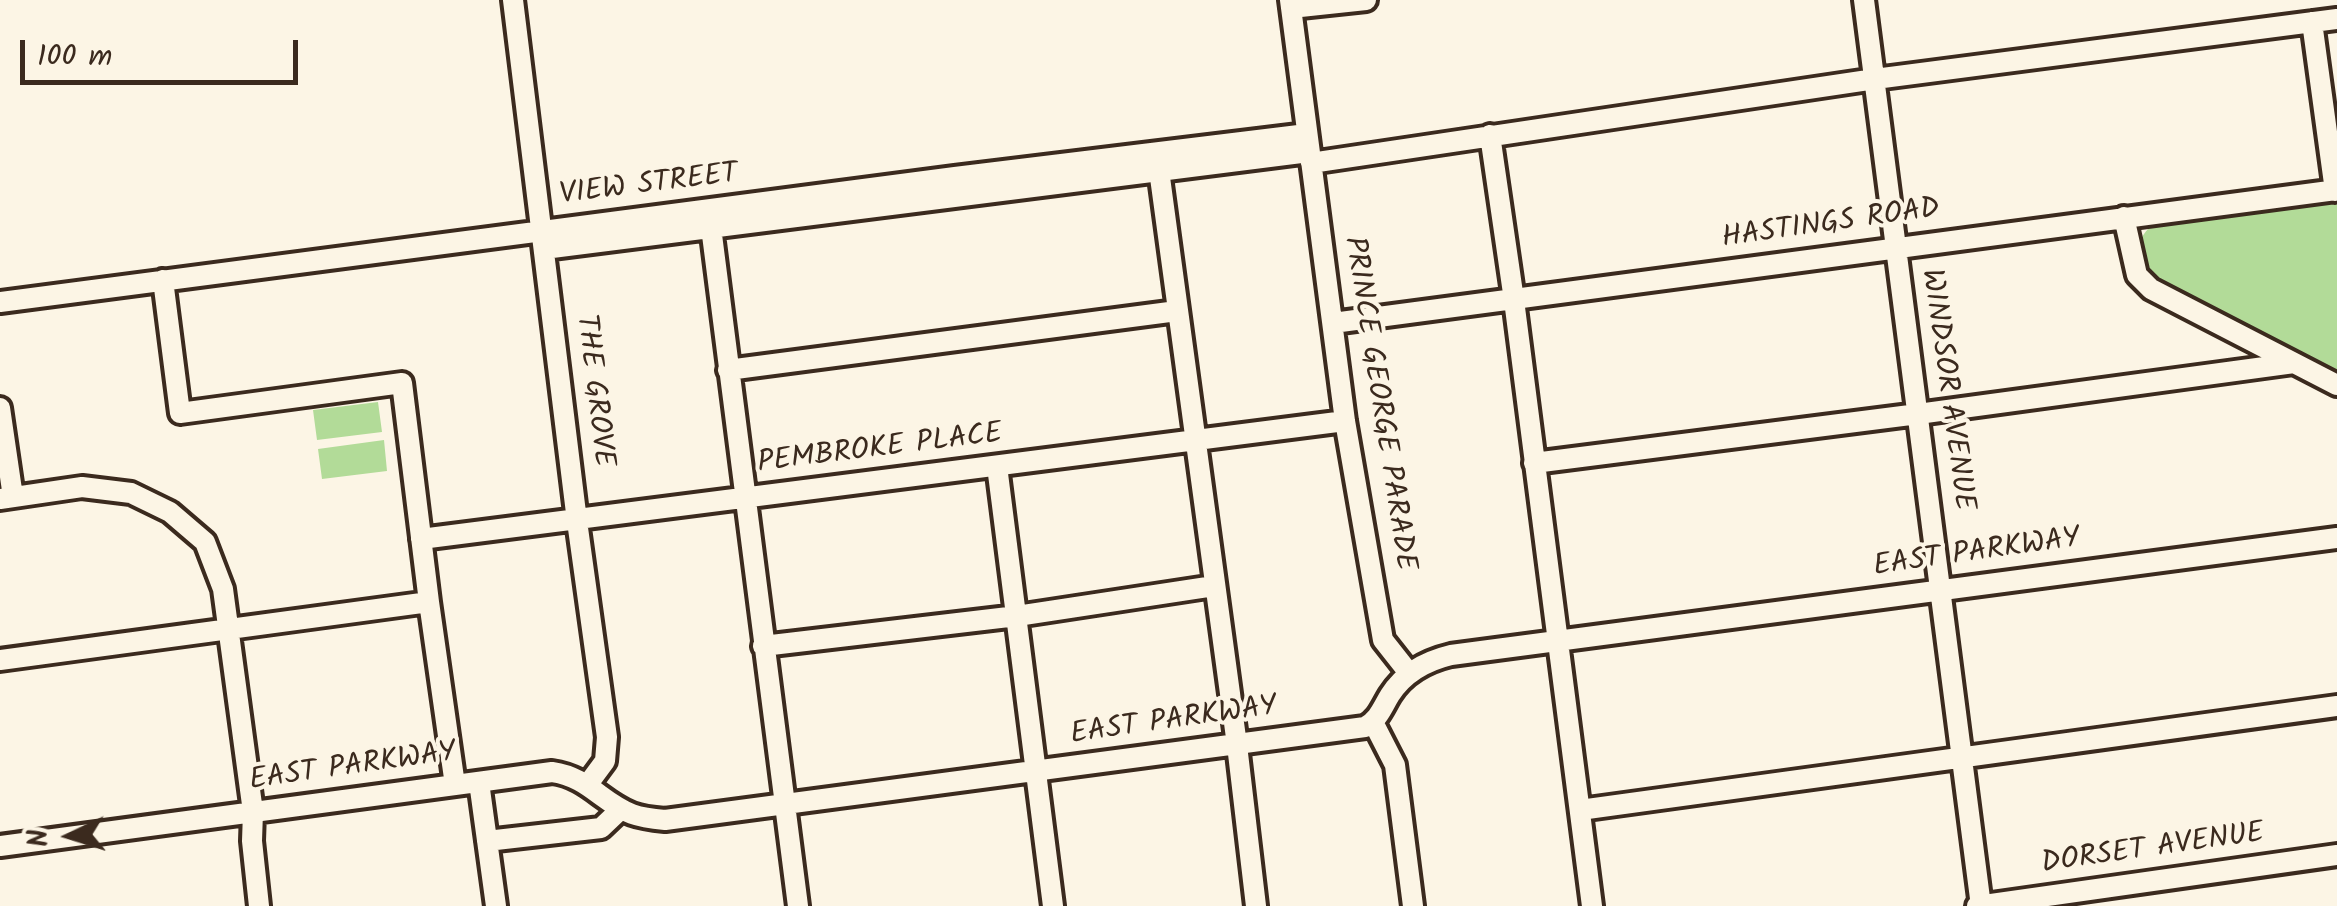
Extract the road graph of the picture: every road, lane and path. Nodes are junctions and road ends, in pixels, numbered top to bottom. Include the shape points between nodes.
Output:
1 (513, 0) edge
2 (1366, 0) edge
3 (1864, 0) edge
4 (1290, 4) edge
5 (2337, 19) edge
6 (2312, 22) junction
7 (1875, 78) junction
8 (1490, 136) junction
9 (1309, 150) junction
10 (1159, 170) junction
11 (2336, 190) edge
12 (2124, 217) junction
13 (710, 227) junction
14 (543, 240) junction
15 (1896, 247) junction
16 (162, 280) junction
17 (1514, 300) junction
18 (0, 302) edge
19 (1178, 311) junction
20 (1333, 323) junction
21 (2294, 363) junction
22 (728, 370) junction
23 (2337, 385) edge
24 (0, 408) edge
25 (1918, 414) junction
26 (1346, 422) junction
27 (1194, 441) junction
28 (1534, 463) junction
29 (997, 466) junction
30 (6, 498) edge
31 (746, 499) junction
32 (577, 521) junction
33 (2337, 538) edge
34 (421, 539) junction
35 (1214, 586) junction
36 (1941, 590) junction
37 (429, 602) junction
38 (1016, 616) junction
39 (230, 628) junction
40 (1557, 641) junction
41 (763, 646) junction
42 (0, 660) edge
43 (1409, 673) junction
44 (2337, 706) edge
45 (1373, 722) junction
46 (1238, 745) junction
47 (1962, 756) junction
48 (1037, 772) junction
49 (479, 782) junction
50 (588, 784) junction
51 (456, 785) junction
52 (785, 805) junction
53 (621, 808) junction
54 (1580, 810) junction
55 (252, 812) junction
56 (487, 841) junction
57 (0, 846) edge
58 (2337, 856) edge
59 (259, 906) edge
60 (496, 906) edge
61 (798, 906) edge
62 (1053, 906) edge
63 (1256, 906) edge
64 (1412, 906) edge
65 (1592, 906) edge
66 (1980, 906) edge

1 - 14 street, THE GROVE
2 - 4 street
3 - 7 street, WINDSOR AVENUE
4 - 9 street, PRINCE GEORGE PARADE
5 - 6 street
6 - 7 street
6 - 11 street
7 - 8 street
7 - 15 street, WINDSOR AVENUE
8 - 9 street
8 - 17 street
9 - 10 street, VIEW STREET
9 - 14 street, VIEW STREET via 974,174
9 - 20 street, PRINCE GEORGE PARADE
10 - 13 street, VIEW STREET
10 - 19 street
11 - 12 street, HASTINGS ROAD
12 - 15 street, HASTINGS ROAD
12 - 21 street via 2137,275 2151,289
13 - 14 street, VIEW STREET
13 - 22 street
14 - 16 street, VIEW STREET
14 - 32 street, THE GROVE
15 - 17 street, HASTINGS ROAD
15 - 25 street, WINDSOR AVENUE
16 - 18 street, VIEW STREET
16 - 34 street via 180,413 402,383
17 - 20 street, HASTINGS ROAD
17 - 28 street
19 - 22 street
19 - 27 street
20 - 26 street, PRINCE GEORGE PARADE
21 - 23 street
21 - 25 street
22 - 31 street
24 - 30 street
25 - 28 street
25 - 36 street, WINDSOR AVENUE
26 - 27 street, PEMBROKE PLACE
26 - 43 street, PRINCE GEORGE PARADE via 1383,640
27 - 29 street, PEMBROKE PLACE
27 - 35 street
28 - 40 street
29 - 31 street, PEMBROKE PLACE
29 - 38 street
30 - 39 street via 82,487 131,493 170,512 205,542
31 - 32 street, PEMBROKE PLACE
31 - 41 street
32 - 34 street, PEMBROKE PLACE
32 - 50 street, THE GROVE via 606,738 605,762
33 - 36 street, EAST PARKWAY
34 - 37 street
35 - 38 street
35 - 46 street
36 - 40 street, EAST PARKWAY
36 - 47 street, WINDSOR AVENUE
37 - 39 street
37 - 51 street
38 - 41 street
38 - 48 street
39 - 42 street
39 - 55 street
40 - 43 street, EAST PARKWAY via 1451,655
40 - 54 street
41 - 52 street
43 - 45 street
44 - 47 street
45 - 46 street, EAST PARKWAY
45 - 64 street via 1395,765
46 - 48 street, EAST PARKWAY
46 - 63 street
47 - 54 street
47 - 66 street, WINDSOR AVENUE
48 - 52 street, EAST PARKWAY
48 - 62 street
49 - 50 street, EAST PARKWAY via 552,772
49 - 51 street, EAST PARKWAY
49 - 56 street
50 - 53 street, EAST PARKWAY
51 - 55 street, EAST PARKWAY
52 - 53 street, EAST PARKWAY via 665,820
52 - 61 street
53 - 56 street via 600,828
54 - 65 street
55 - 57 street, EAST PARKWAY
55 - 59 street
56 - 60 street
58 - 66 street, DORSET AVENUE

